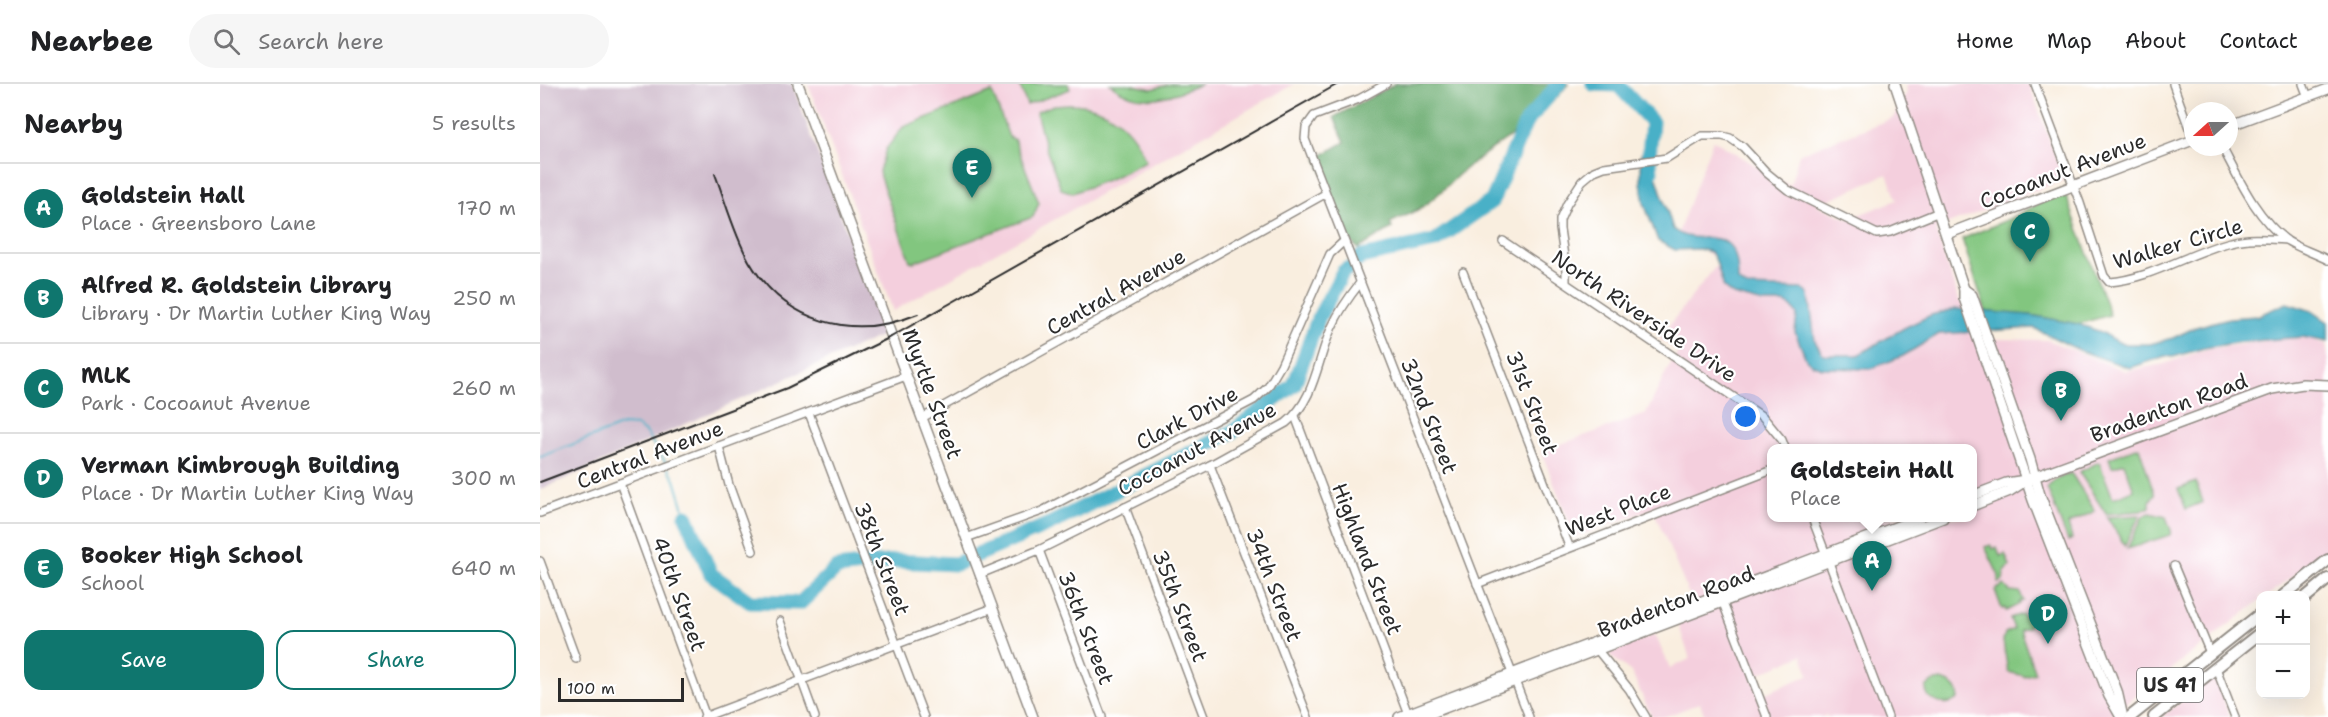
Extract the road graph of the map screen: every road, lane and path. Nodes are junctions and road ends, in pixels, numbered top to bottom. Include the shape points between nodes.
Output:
1 (798, 84) edge
2 (1386, 84) edge
3 (1895, 84) edge
4 (2035, 84) edge
5 (2173, 84) edge
6 (2303, 84) edge
7 (2328, 89) edge
8 (2308, 97) junction
9 (2184, 114) edge
10 (2238, 123) edge
11 (2184, 143) edge
12 (2227, 156) edge
13 (2073, 187) junction
14 (1325, 194) junction
15 (1939, 212) junction
16 (1947, 234) junction
17 (2286, 240) junction
18 (1503, 241) dead end
19 (1344, 242) junction
20 (2328, 260) edge
21 (1463, 272) dead end
22 (1566, 282) junction
23 (1360, 283) junction
24 (906, 376) junction
25 (2328, 385) edge
26 (809, 413) junction
27 (1295, 416) junction
28 (922, 418) junction
29 (1784, 444) edge
30 (719, 446) junction
31 (1210, 465) junction
32 (1767, 472) edge
33 (2030, 479) junction
34 (620, 483) junction
35 (1977, 494) edge
36 (1977, 504) edge
37 (1125, 507) junction
38 (540, 513) edge
39 (1814, 522) edge
40 (1910, 522) edge
41 (1932, 522) edge
42 (967, 542) junction
43 (1569, 546) junction
44 (1039, 550) junction
45 (753, 551) dead end
46 (1828, 558) junction
47 (2328, 560) edge
48 (540, 561) edge
49 (2174, 566) dead end
50 (979, 571) junction
51 (2328, 579) edge
52 (1477, 584) junction
53 (2289, 591) edge
54 (2310, 594) edge
55 (1723, 603) junction
56 (993, 608) junction
57 (2256, 617) edge
58 (780, 621) dead end
59 (2234, 635) junction
60 (2256, 636) edge
61 (897, 645) junction
62 (1595, 648) junction
63 (2210, 653) junction
64 (576, 658) dead end
65 (2216, 668) junction
66 (1514, 677) junction
67 (802, 680) junction
68 (2191, 688) junction
69 (1404, 715) edge
70 (705, 717) edge
71 (815, 717) edge
72 (924, 717) edge
73 (1033, 717) edge
74 (1102, 717) edge
75 (1204, 717) edge
76 (1308, 717) edge
77 (1421, 717) edge
78 (1529, 717) edge
79 (1646, 717) edge
80 (1767, 717) edge
81 (1888, 717) edge
82 (2122, 717) edge
83 (2130, 717) edge
84 (2154, 717) edge
85 (2235, 717) edge

1 - 24 street, Myrtle Street
2 - 14 street, 32nd Street via 1314,116 1306,126 1307,148
3 - 15 street
4 - 13 street
5 - 9 street
6 - 8 street
7 - 8 street
8 - 10 street
11 - 13 street, Cocoanut Avenue
12 - 17 street, Walker Circle via 2253,204
13 - 16 street, Cocoanut Avenue
13 - 17 street, Walker Circle via 2109,282 2143,274 2230,242
14 - 19 street, 32nd Street
14 - 28 street, Central Avenue
15 - 16 street
15 - 22 street via 1877,234 1788,190 1739,144 1722,136 1699,137 1673,156 1604,167 1582,181 1560,220
16 - 33 street
17 - 20 street, Walker Circle
18 - 22 street, North Riverside Drive
19 - 23 street, 32nd Street
19 - 42 street, Clark Drive via 1330,254 1281,365 1268,387 1254,400 1042,511
21 - 43 street, 31st Street
22 - 29 street, North Riverside Drive via 1763,417
23 - 27 street, Cocoanut Avenue via 1332,327 1312,385
23 - 52 street, 32nd Street
24 - 26 street, Central Avenue
24 - 28 street, Myrtle Street
25 - 33 street, Bradenton Road via 2272,389
26 - 30 street, Central Avenue
26 - 61 street, 38th Street
27 - 31 street, Cocoanut Avenue
27 - 69 street, Highland Street
28 - 42 street, Myrtle Street
30 - 34 street, Central Avenue
30 - 45 street
31 - 37 street, Cocoanut Avenue
31 - 76 street, 34th Street
32 - 43 street, West Place
33 - 35 street, Bradenton Road
33 - 36 street, Bradenton Road
33 - 82 street via 2109,696
34 - 38 street, Central Avenue
34 - 70 street, 40th Street
37 - 44 street, Cocoanut Avenue
37 - 75 street, 35th Street
39 - 46 street
40 - 46 street, Bradenton Road
41 - 46 street, Bradenton Road
42 - 50 street, Myrtle Street
43 - 52 street, West Place
44 - 50 street, Cocoanut Avenue
44 - 74 street, 36th Street
46 - 55 street, Bradenton Road
46 - 62 street, Bradenton Road
46 - 81 street
47 - 53 main road
48 - 64 street
49 - 63 street
50 - 56 street, Myrtle Street
51 - 54 main road
52 - 66 street, 32nd Street
55 - 62 street, Bradenton Road
55 - 80 street
56 - 61 street
56 - 73 street, Myrtle Street
57 - 59 main road, US 41
58 - 67 street
59 - 63 main road, US 41
59 - 65 main road via 2218,656
60 - 65 main road, US 41
61 - 67 street
61 - 72 street, 38th Street
62 - 66 street, Bradenton Road
62 - 79 street
63 - 68 main road
63 - 83 main road, US 41
65 - 68 main road, US 41
65 - 85 street
66 - 69 street, Bradenton Road
66 - 77 street, Bradenton Road
66 - 78 street, 32nd Street
67 - 70 street
67 - 71 street
68 - 84 main road, US 41

